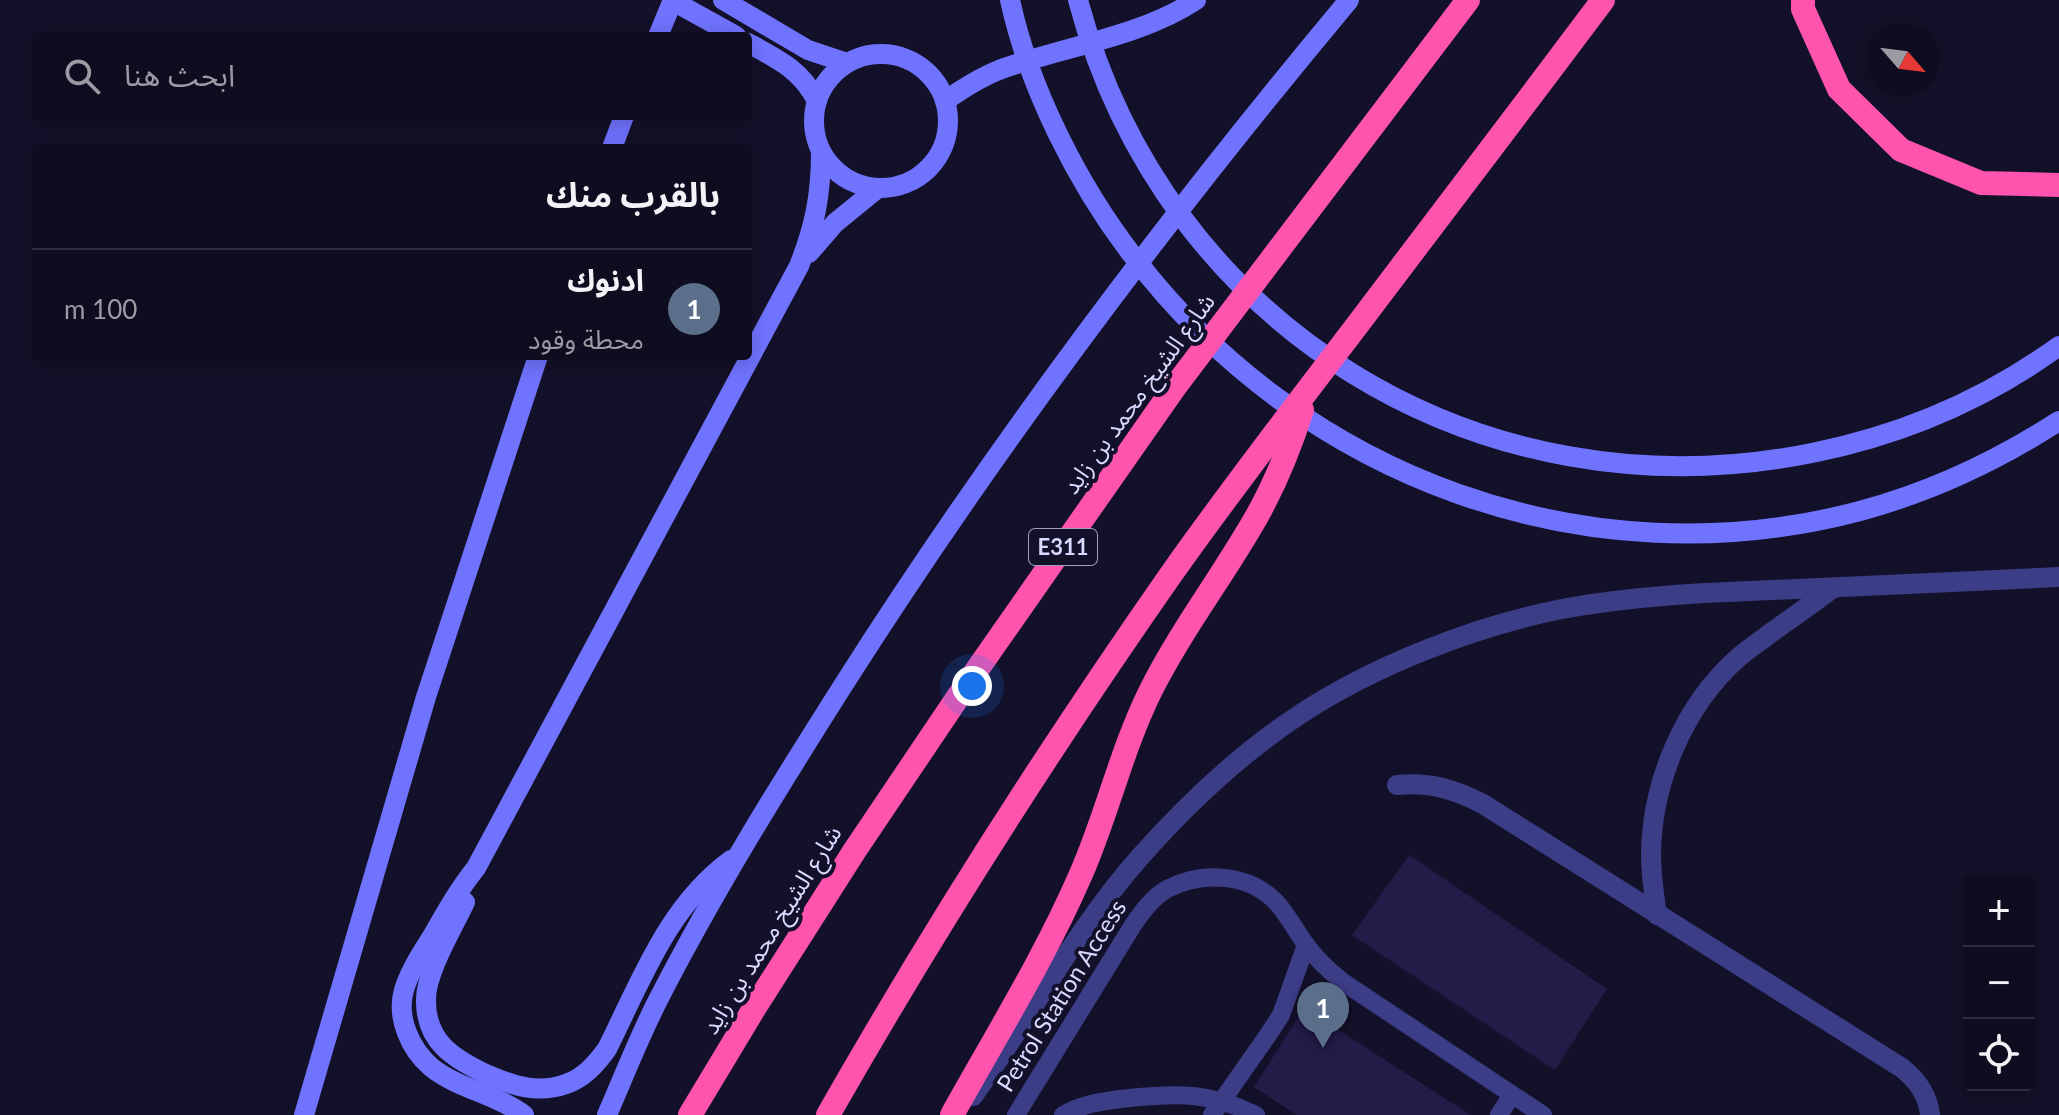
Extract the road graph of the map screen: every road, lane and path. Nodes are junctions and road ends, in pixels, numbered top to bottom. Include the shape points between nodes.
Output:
1 (723, 0) edge
2 (1010, 0) edge
3 (1078, 0) edge
4 (1196, 0) edge
5 (1349, 0) edge
6 (1468, 0) edge
7 (1603, 0) edge
8 (1803, 0) edge
9 (673, 1) edge
10 (660, 32) edge
11 (729, 32) edge
12 (752, 45) edge
13 (847, 63) junction
14 (817, 101) junction
15 (945, 101) junction
16 (622, 120) edge
17 (614, 144) edge
18 (821, 152) junction
19 (2059, 185) edge
20 (878, 188) junction
21 (799, 266) junction
22 (2059, 346) edge
23 (752, 354) edge
24 (537, 360) edge
25 (749, 360) edge
26 (1309, 388) junction
27 (2059, 421) edge
28 (2059, 577) edge
29 (1833, 588) junction
30 (1397, 785) dead end
31 (740, 853) junction
32 (476, 868) junction
33 (1657, 915) junction
34 (1306, 945) junction
35 (1512, 1095) junction
36 (1217, 1108) edge
37 (304, 1115) edge
38 (524, 1115) edge
39 (607, 1115) edge
40 (690, 1115) edge
41 (828, 1115) edge
42 (952, 1115) edge
43 (959, 1115) edge
44 (1016, 1115) edge
45 (1063, 1115) edge
46 (1256, 1115) edge
47 (1499, 1115) edge
48 (1543, 1115) edge
49 (1930, 1115) edge

1 - 13 main road via 808,50
2 - 27 main road via 1053,123 1113,230 1150,279 1236,366 1284,404 1389,466 1446,490 1564,523 1685,535 1745,532 1861,511 1917,493 1972,471
3 - 22 main road via 1124,125 1179,214 1212,255 1288,329 1331,360 1423,412 1472,431 1522,447 1626,465 1787,458 1892,432 1942,412 1991,389
4 - 15 main road via 1158,22 999,70
5 - 31 main road via 1163,231 1020,424 872,639
6 - 40 highway, شارع الشيخ محمد بن زايد / E311 via 1174,388 958,697 855,850
7 - 26 highway
8 - 19 highway via 1839,89 1901,150 1981,183
9 - 10 main road
9 - 11 main road
12 - 14 main road via 798,73
13 - 14 main road via 834,73
13 - 15 main road via 886,54 906,58 937,83
14 - 18 main road via 815,136
15 - 20 main road via 947,133 934,162 909,182
16 - 17 main road
18 - 20 main road via 844,178
18 - 21 main road via 817,210
20 - 21 main road via 835,223
21 - 23 main road
24 - 37 main road via 426,697
25 - 32 main road
26 - 41 highway via 1072,718 974,868
26 - 42 highway via 1288,452 1256,518 1149,694 1057,926
28 - 29 street
29 - 33 street via 1739,656 1682,731 1653,821
29 - 43 street via 1643,597 1560,610 1425,651 1300,714 1188,806 1138,859
30 - 33 street via 1431,785 1463,793
31 - 32 main road via 715,871 675,917 596,1063 583,1076 549,1089 513,1086 461,1062 435,1036 428,1019 428,981
31 - 39 main road via 655,1007
32 - 38 main road via 410,975 403,1013 416,1051 430,1066
33 - 49 street via 1902,1068 1918,1083
34 - 35 lane, Petrol Station Access via 1343,982
34 - 36 lane via 1281,1015
34 - 44 lane, Petrol Station Access via 1275,901 1256,887 1210,877 1165,890 1133,925
35 - 47 lane
35 - 48 lane, Petrol Station Access
36 - 45 lane via 1189,1094 1164,1095 1097,1102
36 - 46 lane

